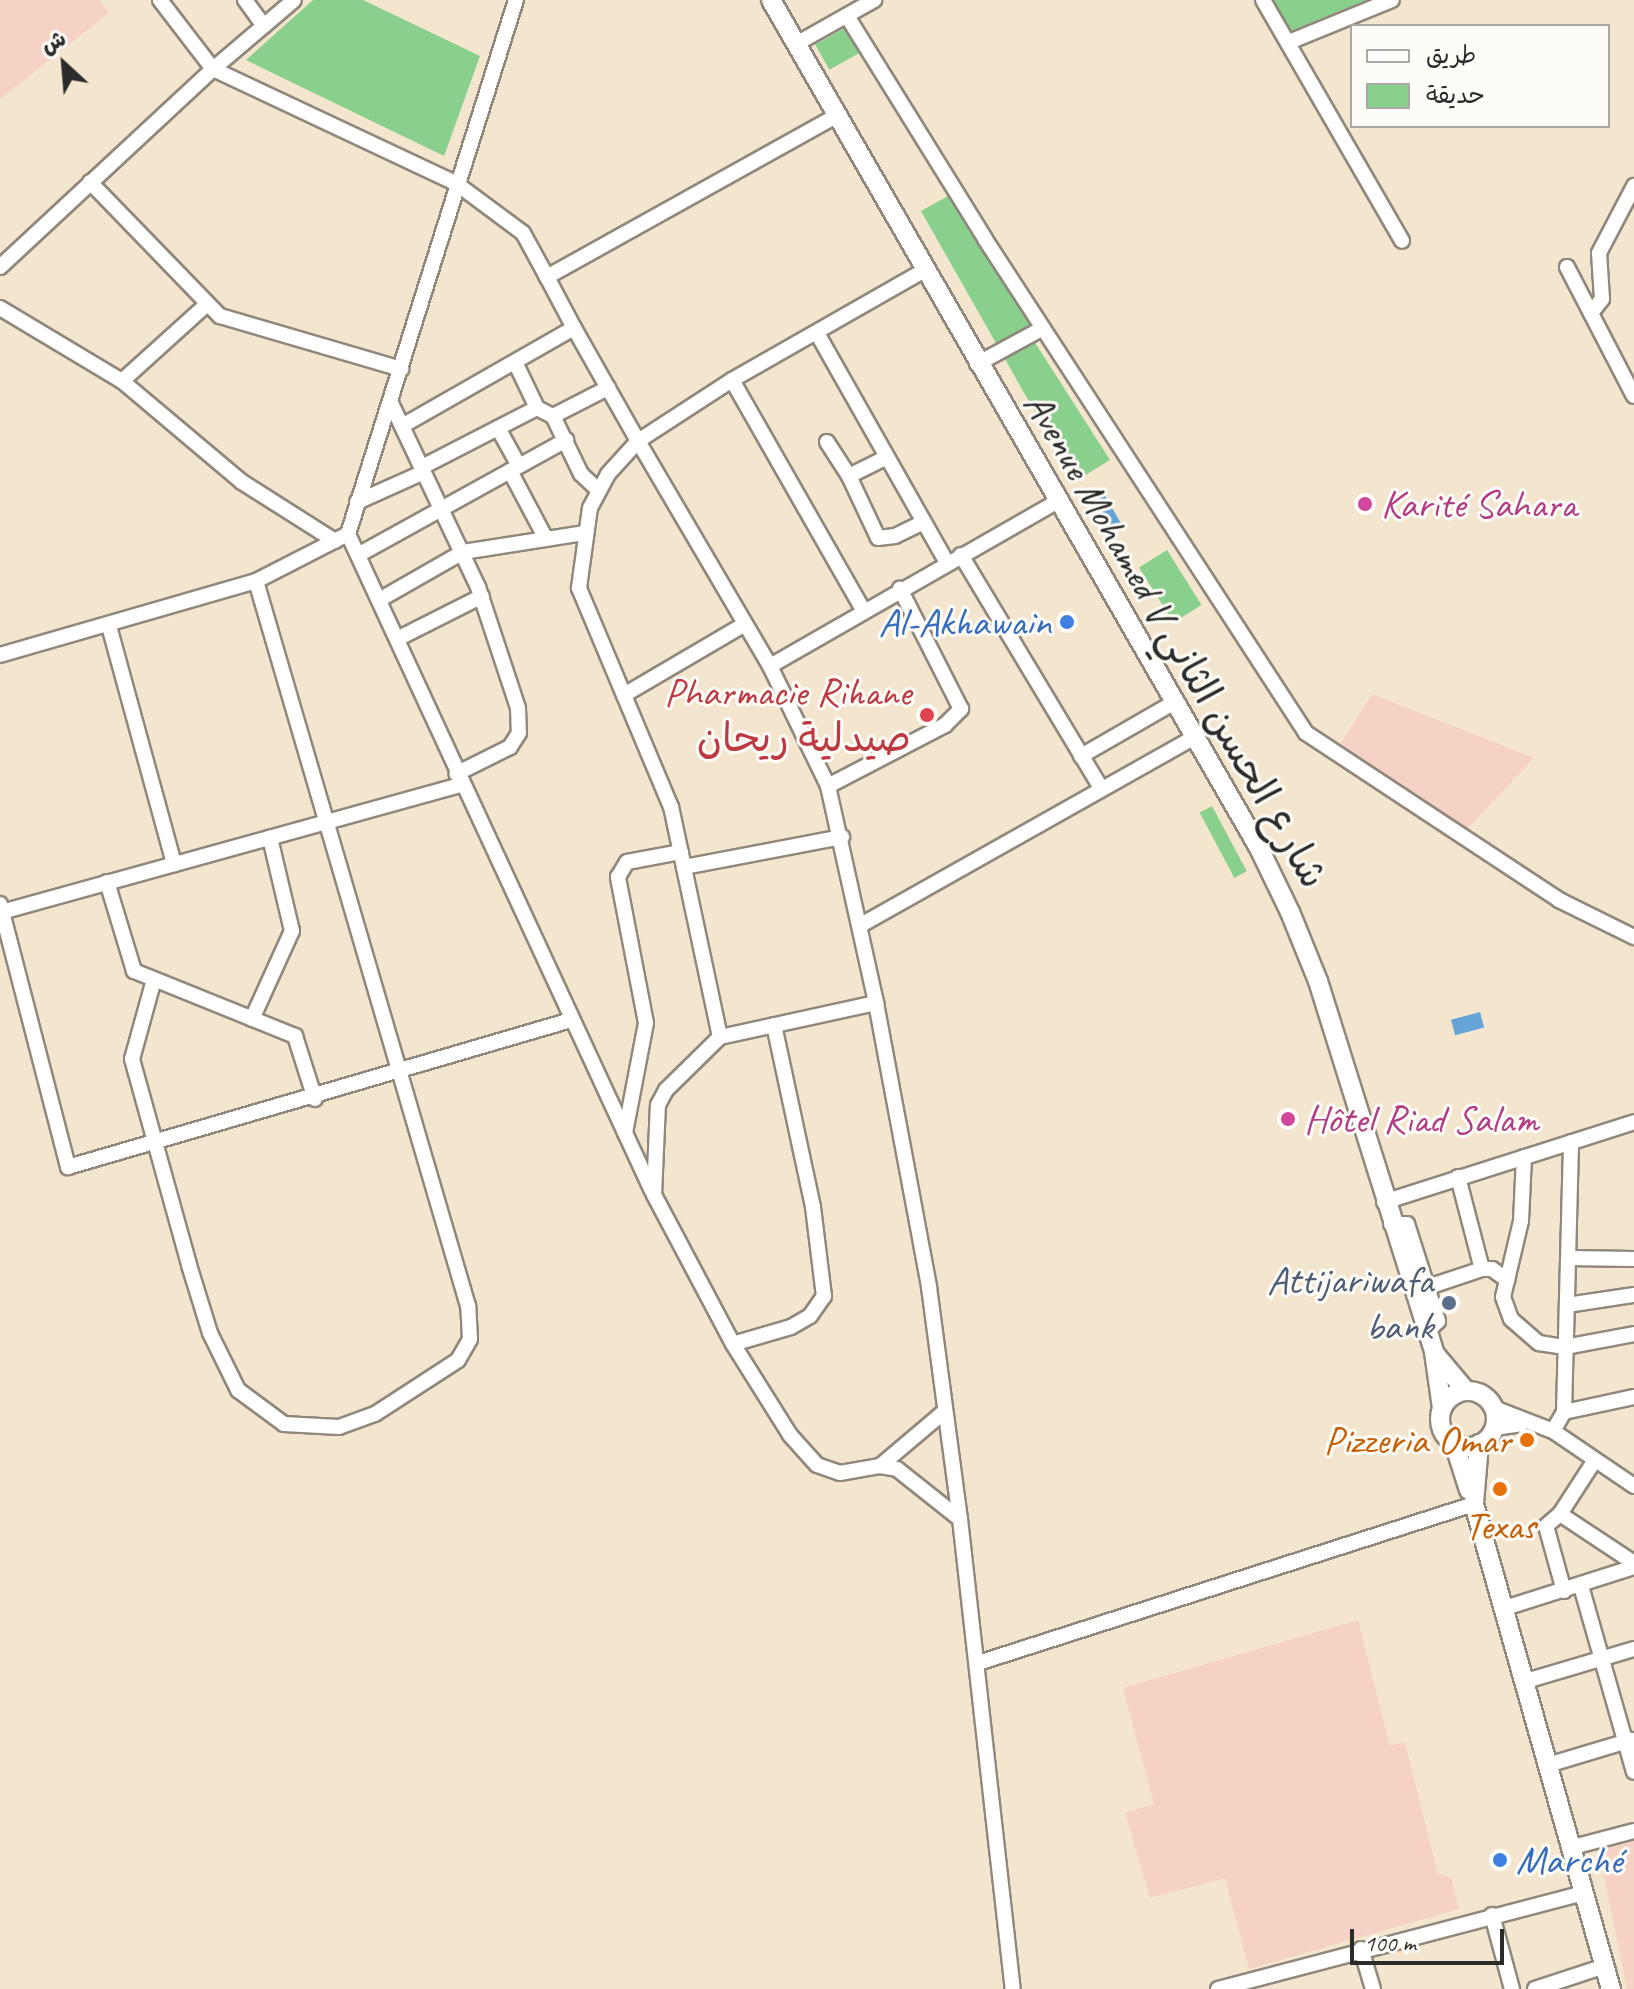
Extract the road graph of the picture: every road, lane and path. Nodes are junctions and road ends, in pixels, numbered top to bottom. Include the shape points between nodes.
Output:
1 (160, 0) edge
2 (245, 0) edge
3 (294, 0) edge
4 (516, 0) edge
5 (771, 0) edge
6 (874, 0) edge
7 (1263, 0) edge
8 (1392, 0) edge
9 (847, 16) junction
10 (264, 26) junction
11 (1289, 42) junction
12 (796, 44) junction
13 (213, 69) junction
14 (836, 116) junction
15 (90, 182) junction
16 (457, 184) junction
17 (1634, 186) edge
18 (1402, 241) dead end
19 (0, 267) edge
20 (1567, 267) dead end
21 (923, 271) junction
22 (547, 277) junction
23 (205, 306) junction
24 (0, 308) edge
25 (1591, 313) junction
26 (574, 328) junction
27 (1043, 328) junction
28 (817, 333) junction
29 (515, 362) junction
30 (977, 364) junction
31 (401, 369) junction
32 (732, 380) junction
33 (122, 381) junction
34 (608, 388) junction
35 (1634, 396) edge
36 (391, 403) junction
37 (537, 408) junction
38 (553, 416) junction
39 (402, 426) junction
40 (498, 428) junction
41 (566, 440) junction
42 (638, 441) junction
43 (827, 442) dead end
44 (887, 457) junction
45 (423, 469) junction
46 (515, 469) junction
47 (849, 476) junction
48 (598, 490) junction
49 (357, 502) junction
50 (1056, 502) junction
51 (442, 509) junction
52 (924, 522) junction
53 (584, 533) junction
54 (342, 537) junction
55 (546, 539) junction
56 (463, 552) junction
57 (358, 555) junction
58 (961, 555) junction
59 (947, 563) junction
60 (256, 581) junction
61 (900, 589) junction
62 (482, 596) junction
63 (379, 600) junction
64 (863, 610) junction
65 (745, 624) junction
66 (109, 626) junction
67 (397, 639) junction
68 (0, 655) edge
69 (770, 666) junction
70 (624, 695) junction
71 (1173, 703) junction
72 (1194, 737) junction
73 (1081, 756) junction
74 (458, 780) junction
75 (828, 786) junction
76 (1101, 788) junction
77 (328, 820) junction
78 (842, 837) junction
79 (270, 838) junction
80 (682, 860) junction
81 (174, 864) junction
82 (107, 882) junction
83 (1, 908) edge
84 (861, 925) junction
85 (1634, 937) edge
86 (153, 983) junction
87 (876, 1003) junction
88 (252, 1019) junction
89 (571, 1020) junction
90 (774, 1025) junction
91 (720, 1037) junction
92 (396, 1075) junction
93 (315, 1099) junction
94 (1634, 1122) edge
95 (625, 1133) junction
96 (1571, 1142) junction
97 (154, 1145) junction
98 (1524, 1157) junction
99 (1458, 1177) junction
100 (654, 1195) junction
101 (1384, 1202) junction
102 (1569, 1258) junction
103 (1634, 1259) edge
104 (1482, 1269) junction
105 (1507, 1280) junction
106 (1419, 1290) junction
107 (1634, 1295) edge
108 (1567, 1305) junction
109 (1634, 1334) edge
110 (733, 1344) junction
111 (1565, 1347) junction
112 (1434, 1352) junction
113 (1466, 1391) junction
114 (1634, 1397) edge
115 (1442, 1408) junction
116 (1494, 1408) junction
117 (945, 1411) junction
118 (1564, 1412) junction
119 (1529, 1423) junction
120 (1494, 1428) junction
121 (1553, 1431) junction
122 (1454, 1443) junction
123 (1479, 1444) junction
124 (1595, 1460) junction
125 (880, 1466) junction
126 (1634, 1486) edge
127 (1473, 1500) junction
128 (1560, 1514) junction
129 (960, 1519) junction
130 (1634, 1565) edge
131 (1581, 1586) junction
132 (1564, 1591) junction
133 (1505, 1608) junction
134 (1634, 1649) edge
135 (1602, 1659) junction
136 (978, 1663) junction
137 (1526, 1681) junction
138 (1630, 1740) edge
139 (1551, 1764) junction
140 (1634, 1772) edge
141 (1634, 1831) edge
142 (1573, 1847) junction
143 (1585, 1893) junction
144 (1492, 1915) junction
145 (1361, 1949) junction
146 (1605, 1966) junction
147 (1013, 1989) edge
148 (1218, 1989) edge
149 (1373, 1989) edge
150 (1512, 1989) edge
151 (1535, 1989) edge
152 (1611, 1989) edge

1 - 13 street
2 - 10 street
3 - 10 street
4 - 16 street
5 - 12 main road, Avenue Mohamed V شارع الحسن الثاني
6 - 9 street
7 - 11 street
8 - 11 street
9 - 12 street
9 - 27 street
10 - 13 street
11 - 18 street
12 - 14 main road, Avenue Mohamed V شارع الحسن الثاني
13 - 15 street
13 - 16 street
14 - 21 main road, Avenue Mohamed V شارع الحسن الثاني
14 - 22 street
15 - 19 street
15 - 23 street
16 - 22 street via 523,233
16 - 31 street
17 - 25 street via 1599,253 1602,299
20 - 25 street
21 - 28 street
21 - 30 main road, Avenue Mohamed V شارع الحسن الثاني
22 - 26 street
23 - 31 street via 233,323
23 - 33 street
24 - 33 street
25 - 35 street
26 - 29 street
26 - 34 street
27 - 30 street
27 - 85 street via 1306,733 1559,900
28 - 32 street
28 - 44 street
29 - 37 street
29 - 39 street
30 - 50 main road, Avenue Mohamed V شارع الحسن الثاني
31 - 36 street
32 - 42 street
32 - 64 street
33 - 54 street via 242,482
34 - 38 street
34 - 42 street
36 - 39 street
36 - 49 street
37 - 38 street
37 - 40 street
38 - 41 street
39 - 45 street
40 - 45 street
40 - 46 street
41 - 46 street
41 - 48 street via 588,484
42 - 48 street
42 - 65 street
43 - 47 street
44 - 47 street
44 - 52 street
45 - 49 street
45 - 51 street
46 - 51 street
46 - 55 street
47 - 52 street via 878,538
48 - 53 street
49 - 54 street
50 - 58 street
50 - 71 main road, Avenue Mohamed V شارع الحسن الثاني
51 - 56 street
51 - 57 street
52 - 59 street
53 - 55 street
53 - 70 street via 579,588
54 - 57 street
54 - 60 street
55 - 56 street
56 - 62 street
56 - 63 street
57 - 63 street
58 - 59 street
58 - 73 street
59 - 61 street
60 - 66 street
60 - 77 street
61 - 64 street
61 - 75 street via 961,709 945,725
62 - 67 street
62 - 74 street via 520,725 510,747
63 - 67 street
64 - 69 street
65 - 69 street
65 - 70 street
66 - 68 street
66 - 81 street
67 - 74 street
69 - 75 street
70 - 80 street via 665,790
71 - 72 main road, Avenue Mohamed V شارع الحسن الثاني
71 - 73 street
72 - 76 street
72 - 101 main road, Avenue Mohamed V شارع الحسن الثاني via 1259,848 1296,925
73 - 76 street
74 - 77 street
74 - 89 street
75 - 78 street
76 - 84 street
77 - 79 street
77 - 92 street
78 - 80 street
78 - 84 street
79 - 81 street
79 - 88 street via 292,931
80 - 91 street
80 - 95 street via 627,862 618,877 646,1023
81 - 82 street
82 - 83 street
82 - 86 street via 129,964
83 - 97 street via 68,1167
84 - 87 street
86 - 88 street
86 - 97 street via 132,1059
87 - 90 street
87 - 117 street via 927,1274
88 - 93 street via 299,1039
89 - 92 street
89 - 95 street
90 - 91 street
90 - 110 street via 813,1207 824,1296 810,1316 791,1327
91 - 100 street via 666,1090 658,1105
92 - 93 street
92 - 97 street via 466,1297 470,1339 458,1360 375,1414 339,1427 284,1424 238,1390 210,1333
93 - 97 street
94 - 96 street
95 - 100 street
96 - 98 street
96 - 102 street
98 - 99 street
98 - 105 street via 1521,1221
99 - 101 street
99 - 104 street
100 - 110 street
101 - 106 main road, Avenue Mohamed V شارع الحسن الثاني
102 - 103 street
102 - 108 street
104 - 105 street via 1492,1269
104 - 106 street
105 - 111 street via 1503,1297 1511,1319 1539,1343
106 - 112 main road, Avenue Mohamed V شارع الحسن الثاني
107 - 108 street
108 - 111 street
109 - 111 street
110 - 125 street via 790,1435 817,1465 840,1473
111 - 118 street
112 - 113 main road, Avenue Mohamed V شارع الحسن الثاني
112 - 115 main road, Avenue Mohamed V شارع الحسن الثاني
113 - 115 main road via 1452,1396
113 - 116 main road, Avenue Mohamed V شارع الحسن الثاني via 1483,1395
114 - 118 street
115 - 122 main road, Avenue Mohamed V شارع الحسن الثاني via 1443,1432
116 - 119 street
116 - 120 main road
117 - 125 street
117 - 129 street
118 - 121 street
119 - 120 street
119 - 121 street
120 - 123 main road
121 - 124 street
122 - 123 main road
122 - 127 main road, Avenue Mohamed V شارع الحسن الثاني
123 - 127 main road, Avenue Mohamed V شارع الحسن الثاني
124 - 126 street
124 - 128 street
125 - 129 street via 913,1479
127 - 133 main road, Avenue Mohamed V شارع الحسن الثاني
127 - 136 street
128 - 130 street
128 - 132 street via 1546,1526
129 - 136 street
130 - 131 street
131 - 132 street
131 - 135 street
132 - 133 street
133 - 137 main road, Avenue Mohamed V شارع الحسن الثاني
134 - 135 street
135 - 137 street
135 - 138 street
136 - 147 street
137 - 139 main road, Avenue Mohamed V شارع الحسن الثاني
138 - 139 street
138 - 140 street
139 - 142 main road, Avenue Mohamed V شارع الحسن الثاني
141 - 142 street
142 - 143 main road, Avenue Mohamed V شارع الحسن الثاني
143 - 144 street
143 - 146 main road, Avenue Mohamed V شارع الحسن الثاني
144 - 145 street
144 - 150 street
145 - 148 street
145 - 149 street
146 - 151 street
146 - 152 main road, Avenue Mohamed V شارع الحسن الثاني

